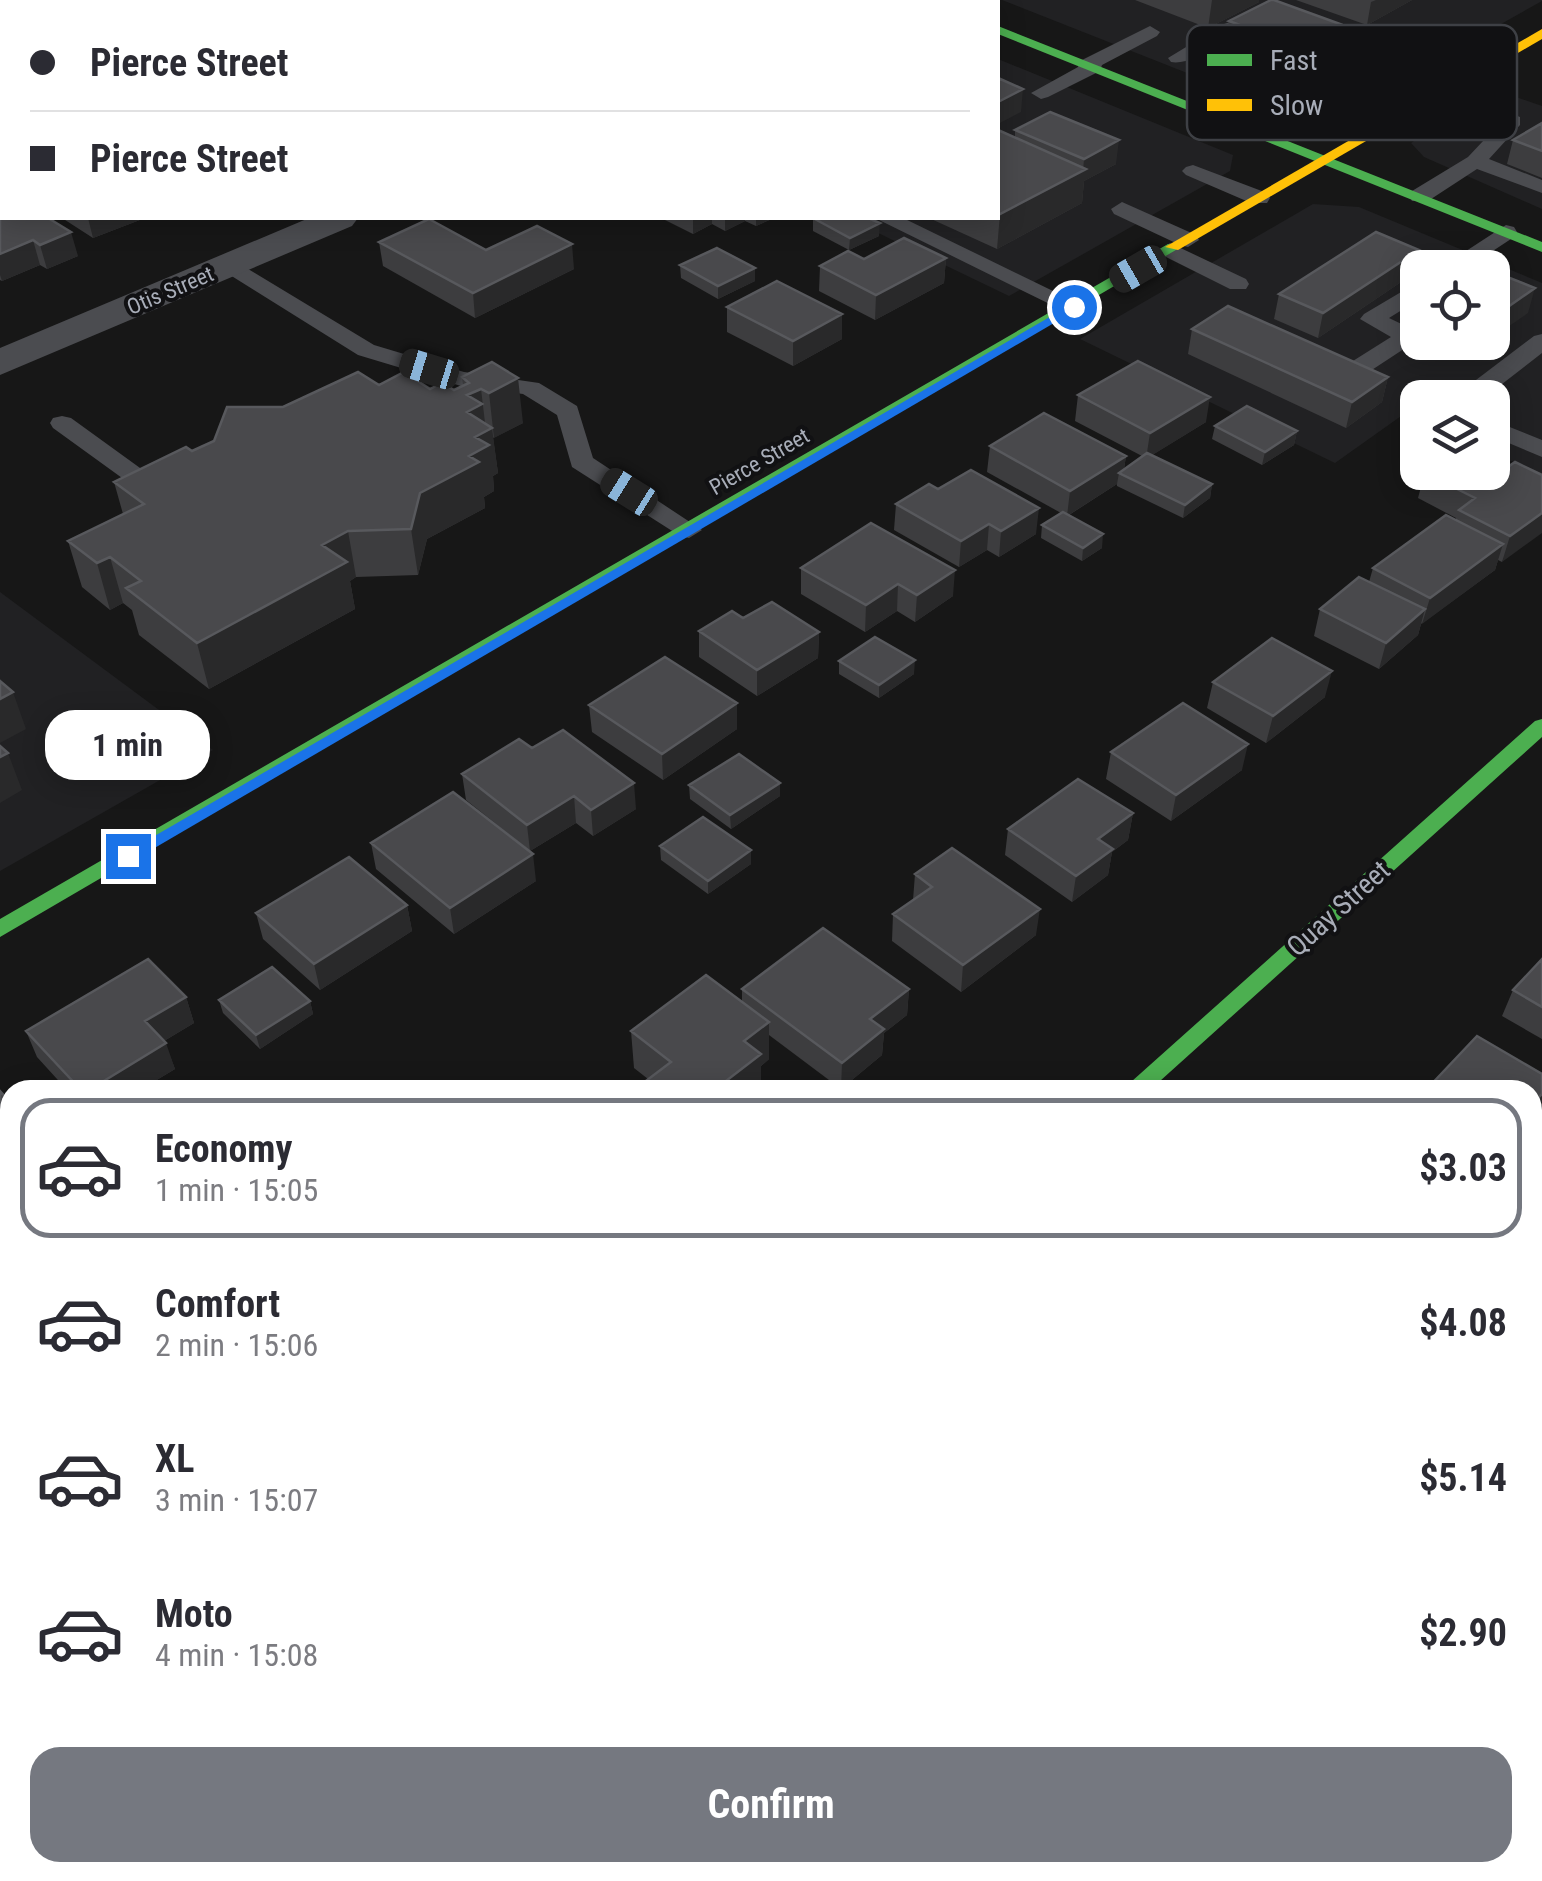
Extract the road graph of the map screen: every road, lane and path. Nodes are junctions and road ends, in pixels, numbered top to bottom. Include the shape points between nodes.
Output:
1 (1241, 25) edge
2 (1304, 25) edge
3 (1000, 31) edge
4 (1150, 32) dead end
5 (1542, 33) edge
6 (1517, 48) edge
7 (1187, 53) edge
8 (1178, 58) dead end
9 (1090, 66) junction
10 (1042, 93) dead end
11 (1187, 103) edge
12 (1281, 140) edge
13 (1359, 140) edge
14 (1499, 140) edge
15 (1328, 158) junction
16 (1476, 161) junction
17 (1193, 171) dead end
18 (1542, 186) edge
19 (1420, 196) junction
20 (1259, 198) junction
21 (1122, 209) dead end
22 (335, 220) edge
23 (890, 220) edge
24 (1506, 232) junction
25 (1537, 240) edge
26 (1179, 245) junction
27 (1478, 250) edge
28 (230, 265) junction
29 (1238, 284) dead end
30 (1400, 301) edge
31 (1074, 307) junction
32 (1400, 332) edge
33 (1400, 341) edge
34 (1542, 341) edge
35 (0, 364) edge
36 (1346, 376) edge
37 (1491, 380) edge
38 (62, 423) dead end
39 (1510, 435) edge
40 (1542, 450) edge
41 (138, 478) edge
42 (689, 530) junction
43 (1542, 726) edge
44 (0, 929) edge
45 (1145, 1080) edge

1 - 2 lane via 1267,16
3 - 9 street
4 - 9 lane
5 - 6 street, Pierce Street
7 - 8 lane
9 - 10 lane
9 - 11 street
12 - 15 street
13 - 15 street, Pierce Street
14 - 16 lane
15 - 19 street
15 - 20 street, Pierce Street
16 - 18 lane
16 - 19 lane
17 - 20 lane
19 - 24 street
20 - 26 street, Pierce Street
21 - 26 lane
22 - 28 street, Otis Street
23 - 31 lane
24 - 25 street
24 - 27 lane
26 - 29 lane
26 - 31 street, Pierce Street
28 - 35 street, Otis Street
28 - 42 lane via 366,350 461,379 530,388 568,411 581,462
30 - 32 lane via 1372,319
31 - 42 street, Pierce Street
33 - 36 lane
34 - 37 lane
38 - 41 lane
39 - 40 lane
42 - 44 street, Pierce Street
43 - 45 street, Quay Street

